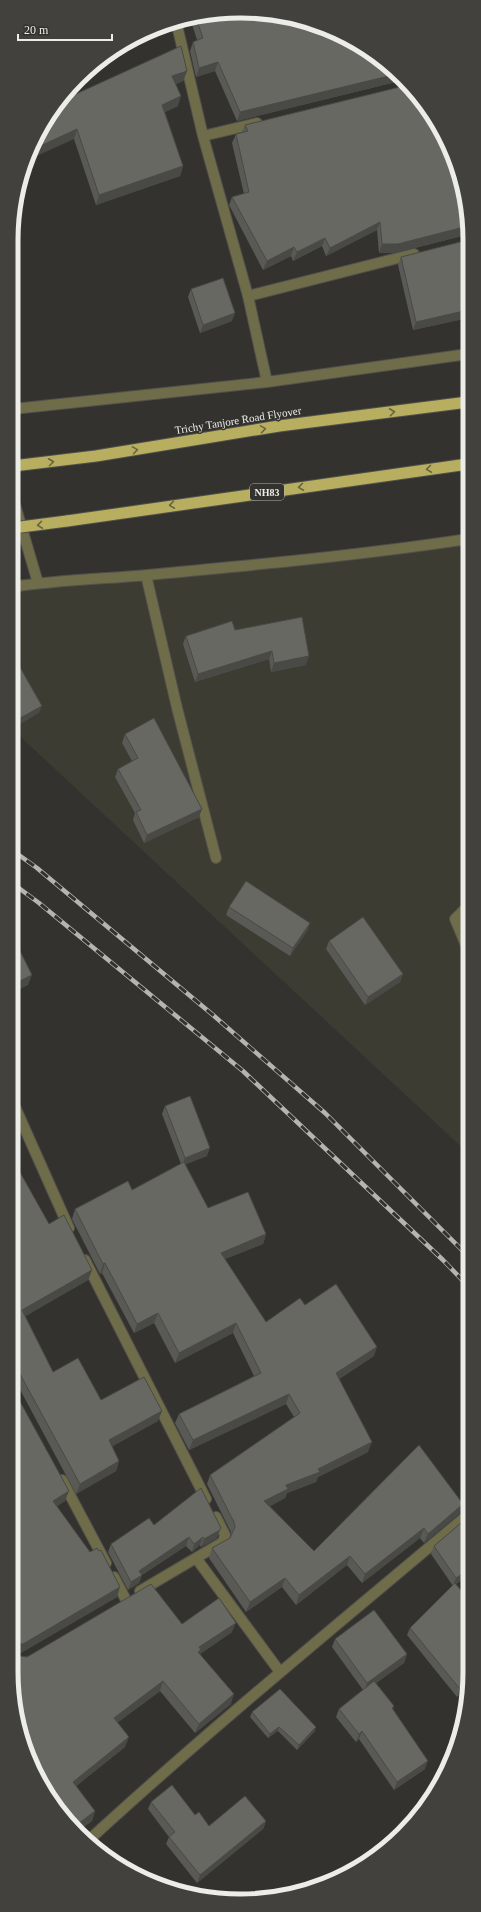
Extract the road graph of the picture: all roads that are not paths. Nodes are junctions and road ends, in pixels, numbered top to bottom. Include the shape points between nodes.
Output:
1 (178, 28) edge
2 (264, 121) edge
3 (203, 136) junction
4 (422, 252) edge
5 (248, 296) junction
6 (463, 355) edge
7 (267, 382) junction
8 (463, 403) edge
9 (18, 408) edge
10 (18, 465) edge
11 (463, 465) edge
12 (18, 515) edge
13 (18, 527) edge
14 (463, 540) edge
15 (146, 575) junction
16 (38, 583) junction
17 (18, 586) edge
18 (216, 858) dead end
19 (463, 911) edge
20 (463, 938) edge
21 (18, 1113) edge
22 (74, 1238) edge
23 (81, 1252) edge
24 (56, 1469) edge
25 (463, 1519) edge
26 (196, 1558) junction
27 (280, 1672) junction
28 (92, 1837) edge

1 - 3 street
2 - 3 street
3 - 5 street
4 - 5 street
5 - 7 street
6 - 7 street
7 - 9 street
10 -> 8 highway, Trichy Tanjore Road Flyover via 96,456 279,426
11 -> 13 highway, NH83, bridge
12 - 16 street
14 - 15 street via 374,553
15 - 16 street
15 - 18 street
16 - 17 street
19 - 20 street via 455,918
21 - 22 street
23 - 26 street via 224,1535 223,1542
24 - 26 street via 123,1602
25 - 27 street
26 - 27 street
27 - 28 street via 165,1770

